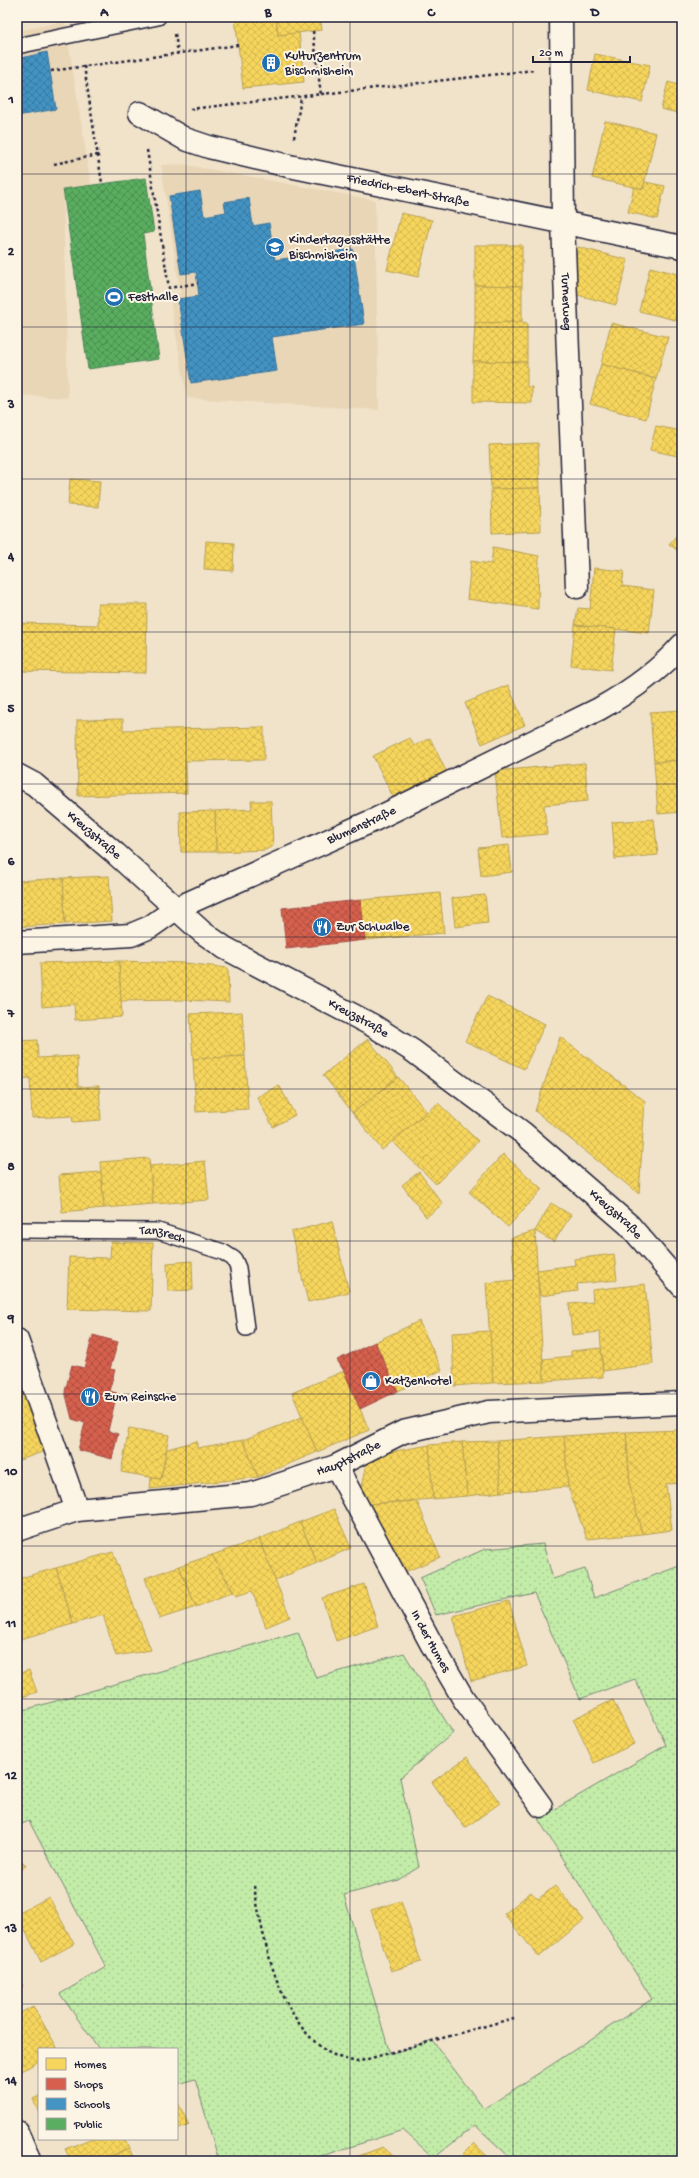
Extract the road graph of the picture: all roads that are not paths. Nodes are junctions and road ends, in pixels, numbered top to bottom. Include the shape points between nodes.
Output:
1 (158, 17) edge
2 (561, 17) edge
3 (17, 46) edge
4 (140, 113) road end
5 (563, 222) junction
6 (682, 247) edge
7 (577, 587) dead end
8 (682, 645) edge
9 (17, 775) edge
10 (177, 908) junction
11 (17, 942) edge
12 (17, 1230) edge
13 (682, 1286) edge
14 (246, 1328) dead end
15 (17, 1340) edge
16 (682, 1403) edge
17 (336, 1466) junction
18 (77, 1510) junction
19 (17, 1530) edge
20 (541, 1806) dead end
21 (17, 2132) edge
22 (30, 2161) edge

1 - 3 lane
2 - 5 street, Turnerweg
4 - 5 street, Friedrich-Ebert-Straße via 185,139 209,147 289,166
5 - 6 street, Friedrich-Ebert-Straße
5 - 7 street, Turnerweg
8 - 10 street, Blumenstraße via 654,674 599,709 372,822
9 - 10 street, Kreuzstraße via 34,784
10 - 11 street, Blumenstraße via 150,927 131,935
10 - 13 street, Kreuzstraße via 202,932 225,948 372,1025 414,1051 517,1128 629,1225
12 - 14 lane, Tanzrech via 158,1231 223,1252 234,1259 238,1268
15 - 18 street
16 - 17 street, Hauptstraße via 489,1412 404,1432
17 - 18 street, Hauptstraße via 251,1494
17 - 20 street, In der Humes via 463,1698
18 - 19 street, Hauptstraße
21 - 22 street

